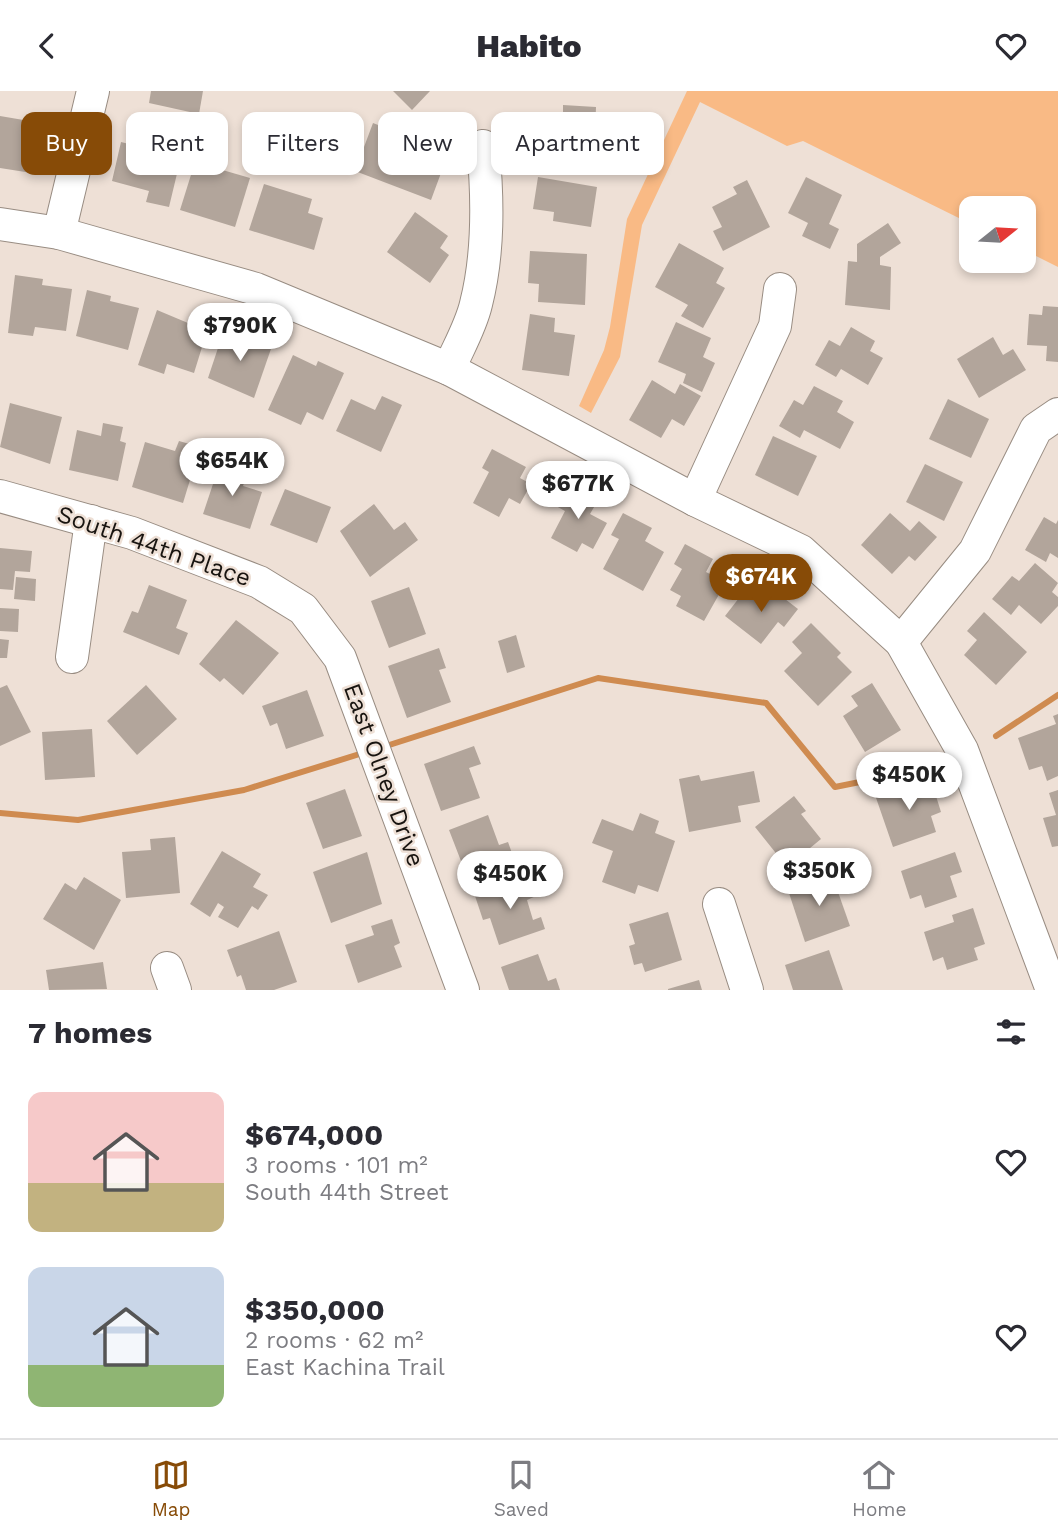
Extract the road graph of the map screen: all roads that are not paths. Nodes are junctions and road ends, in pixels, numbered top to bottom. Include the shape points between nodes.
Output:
1 (93, 91) edge
2 (482, 146) dead end
3 (0, 224) edge
4 (59, 233) junction
5 (780, 289) dead end
6 (449, 369) junction
7 (1058, 414) edge
8 (0, 496) edge
9 (695, 500) junction
10 (92, 521) junction
11 (303, 609) joint
12 (901, 642) junction
13 (72, 657) dead end
14 (719, 904) dead end
15 (463, 990) edge
16 (747, 990) edge
17 (1052, 990) edge

1 - 4 street
2 - 6 street via 485,252 476,306
3 - 4 street
4 - 6 street via 256,289
5 - 9 street via 775,326
6 - 9 street
7 - 12 street via 1036,429 975,551
8 - 10 street, South 44th Place
9 - 12 street via 801,551
10 - 11 street, South 44th Place via 259,582
10 - 13 street
11 - 15 street, East Olney Drive via 340,658
12 - 17 street via 962,750
14 - 16 street

